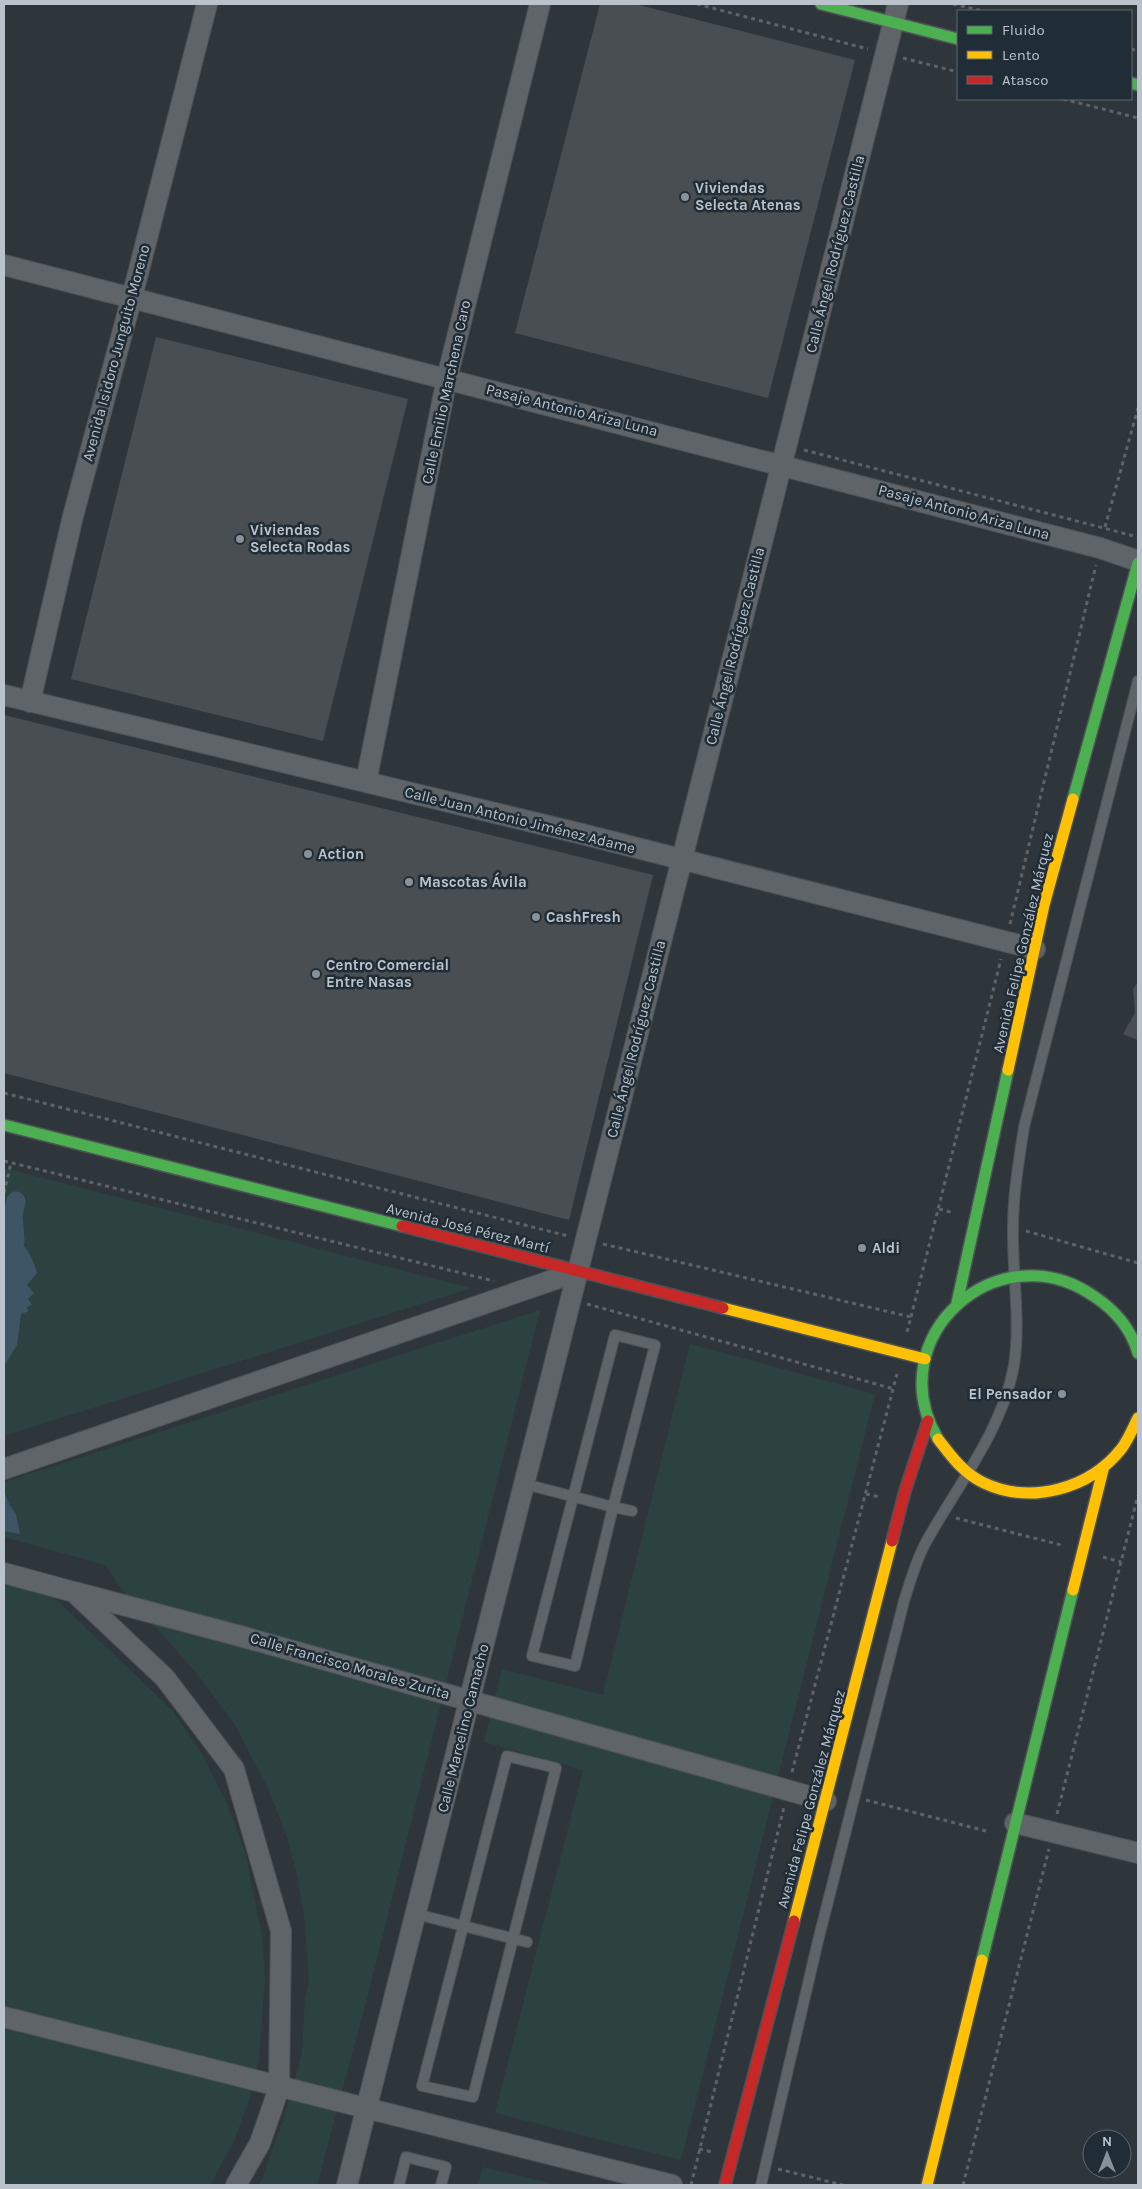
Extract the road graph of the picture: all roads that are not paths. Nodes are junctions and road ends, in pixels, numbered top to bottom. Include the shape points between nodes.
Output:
1 (207, 4) edge
2 (540, 4) edge
3 (821, 4) edge
4 (896, 13) edge
5 (957, 39) edge
6 (4, 265) edge
7 (132, 297) junction
8 (447, 378) junction
9 (781, 464) junction
10 (1138, 562) edge
11 (1138, 682) edge
12 (4, 695) edge
13 (30, 702) junction
14 (366, 782) junction
15 (680, 860) junction
16 (1034, 949) junction
17 (4, 1126) edge
18 (579, 1271) junction
19 (1014, 1276) junction
20 (957, 1303) junction
21 (1138, 1346) edge
22 (925, 1359) junction
23 (1138, 1418) edge
24 (928, 1421) junction
25 (4, 1469) edge
26 (1104, 1470) junction
27 (966, 1473) junction
28 (525, 1484) junction
29 (574, 1496) junction
30 (613, 1507) junction
31 (632, 1512) dead end
32 (7, 1574) edge
33 (74, 1592) junction
34 (470, 1700) junction
35 (826, 1800) junction
36 (1013, 1830) junction
37 (1138, 1854) edge
38 (416, 1914) junction
39 (463, 1926) junction
40 (512, 1938) junction
41 (526, 1942) dead end
42 (4, 2018) edge
43 (278, 2088) junction
44 (366, 2109) junction
45 (236, 2185) edge
46 (347, 2185) edge
47 (399, 2185) edge
48 (441, 2185) edge
49 (672, 2185) edge
50 (724, 2185) edge
51 (761, 2185) edge
52 (927, 2185) edge

1 - 7 street, Avenida Isidoro Junguito Moreno
2 - 8 street, Calle Emilio Marchena Caro
3 - 4 main road
4 - 5 main road
4 - 9 street, Calle Ángel Rodríguez Castilla
6 - 7 street, Pasaje Antonio Ariza Luna
7 - 8 street, Pasaje Antonio Ariza Luna
7 - 13 street, Avenida Isidoro Junguito Moreno via 73,516
8 - 9 street, Pasaje Antonio Ariza Luna
8 - 14 street, Calle Emilio Marchena Caro
9 - 10 street, Pasaje Antonio Ariza Luna via 1100,548
9 - 15 street, Calle Ángel Rodríguez Castilla
10 - 16 main road, Avenida Felipe González Márquez
11 - 19 lane via 1024,1127 1013,1227
12 - 13 street, Calle Juan Antonio Jiménez Adame
13 - 14 street, Calle Juan Antonio Jiménez Adame
14 - 15 street, Calle Juan Antonio Jiménez Adame
15 - 16 street, Calle Juan Antonio Jiménez Adame
15 - 18 street, Calle Ángel Rodríguez Castilla
16 - 20 main road, Avenida Felipe González Márquez
17 - 18 main road, Avenida José Pérez Martí
18 - 22 main road, Avenida José Pérez Martí
18 - 25 street
18 - 28 street, Calle Marcelino Camacho
19 - 20 main road via 987,1284
19 - 21 main road via 1058,1277 1091,1291 1118,1315
19 - 27 lane via 1014,1365 1002,1405 986,1441
20 - 22 main road via 937,1329
22 - 24 main road via 922,1390
23 - 26 main road via 1122,1450
24 - 27 main road via 945,1452
24 - 35 main road, Avenida Felipe González Márquez via 902,1503
26 - 27 main road via 1073,1488 1038,1495 1003,1491
26 - 36 main road
27 - 51 lane via 924,1546 904,1601
28 - 29 lane
28 - 34 street, Calle Marcelino Camacho
29 - 30 lane
29 - 30 lane via 532,1656 575,1666
29 - 30 lane via 615,1335 655,1345
30 - 31 lane
32 - 33 street, Calle Francisco Morales Zurita
33 - 34 street, Calle Francisco Morales Zurita
33 - 43 street, Calle Francisco Morales Zurita via 165,1678 234,1769 281,1931
34 - 35 street, Calle Francisco Morales Zurita
34 - 38 street, Calle Marcelino Camacho
35 - 50 main road, Avenida Felipe González Márquez
36 - 37 street via 1056,1841
36 - 52 main road
38 - 39 lane
38 - 44 street, Calle Marcelino Camacho
39 - 40 lane
39 - 40 lane via 422,2086 473,2097
39 - 40 lane via 507,1756 556,1768
40 - 41 lane
42 - 43 street
43 - 44 street
43 - 45 street, Calle Francisco Morales Zurita via 260,2142
44 - 46 street, Calle Marcelino Camacho
44 - 49 street
47 - 48 lane via 406,2157 446,2167

